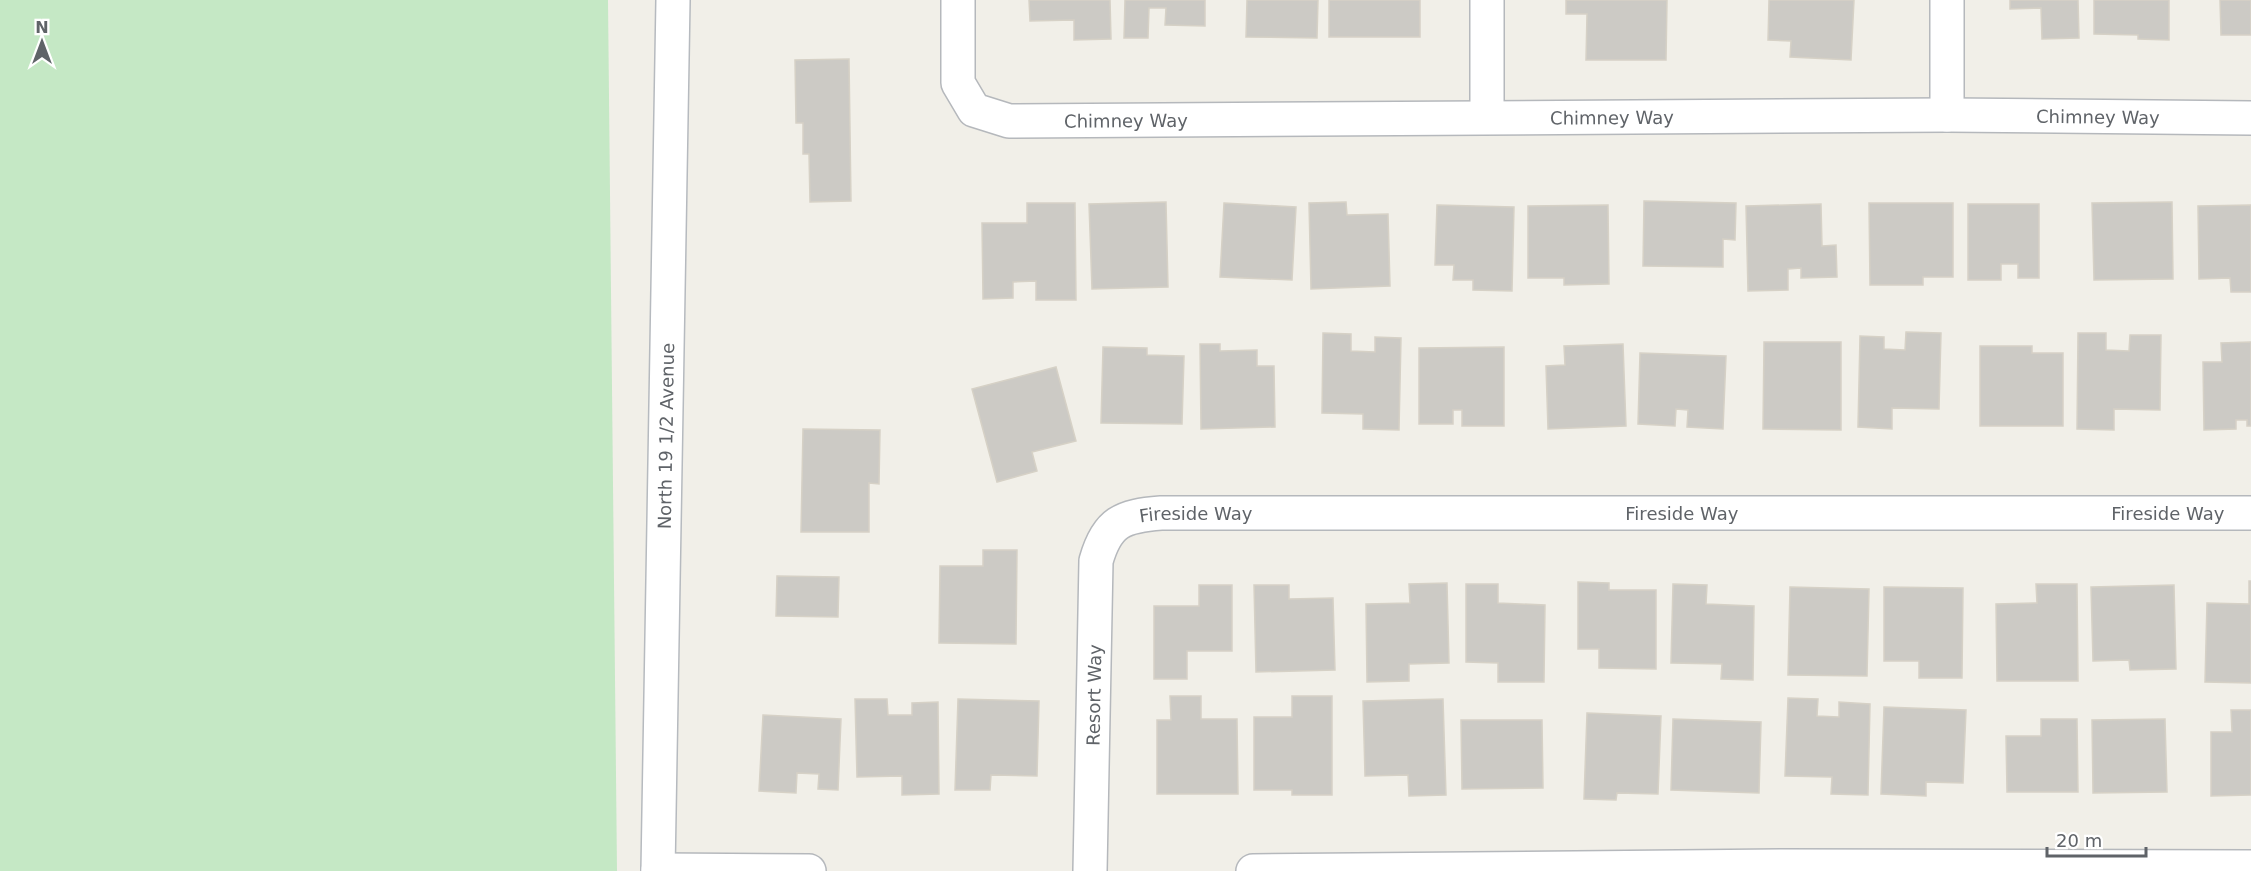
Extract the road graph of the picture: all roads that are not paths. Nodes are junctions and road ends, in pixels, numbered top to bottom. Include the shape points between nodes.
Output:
1 (673, 0) edge
2 (958, 0) edge
3 (1487, 0) edge
4 (1947, 0) edge
5 (1947, 115) junction
6 (1487, 117) junction
7 (2251, 118) edge
8 (2251, 513) edge
9 (1114, 524) joint
10 (2251, 867) edge
11 (1781, 869) edge
12 (658, 871) edge
13 (809, 871) edge
14 (1090, 871) edge
15 (1253, 871) edge

1 - 12 street, North 19 1/2 Avenue
2 - 6 street, Chimney Way via 958,83 974,110 1009,121
3 - 6 street
4 - 5 street
5 - 6 street, Chimney Way
5 - 7 street, Chimney Way
8 - 9 street, Fireside Way via 1161,513 1136,515
9 - 14 street, Resort Way via 1101,541 1096,561
10 - 11 street
11 - 15 street
12 - 13 street

